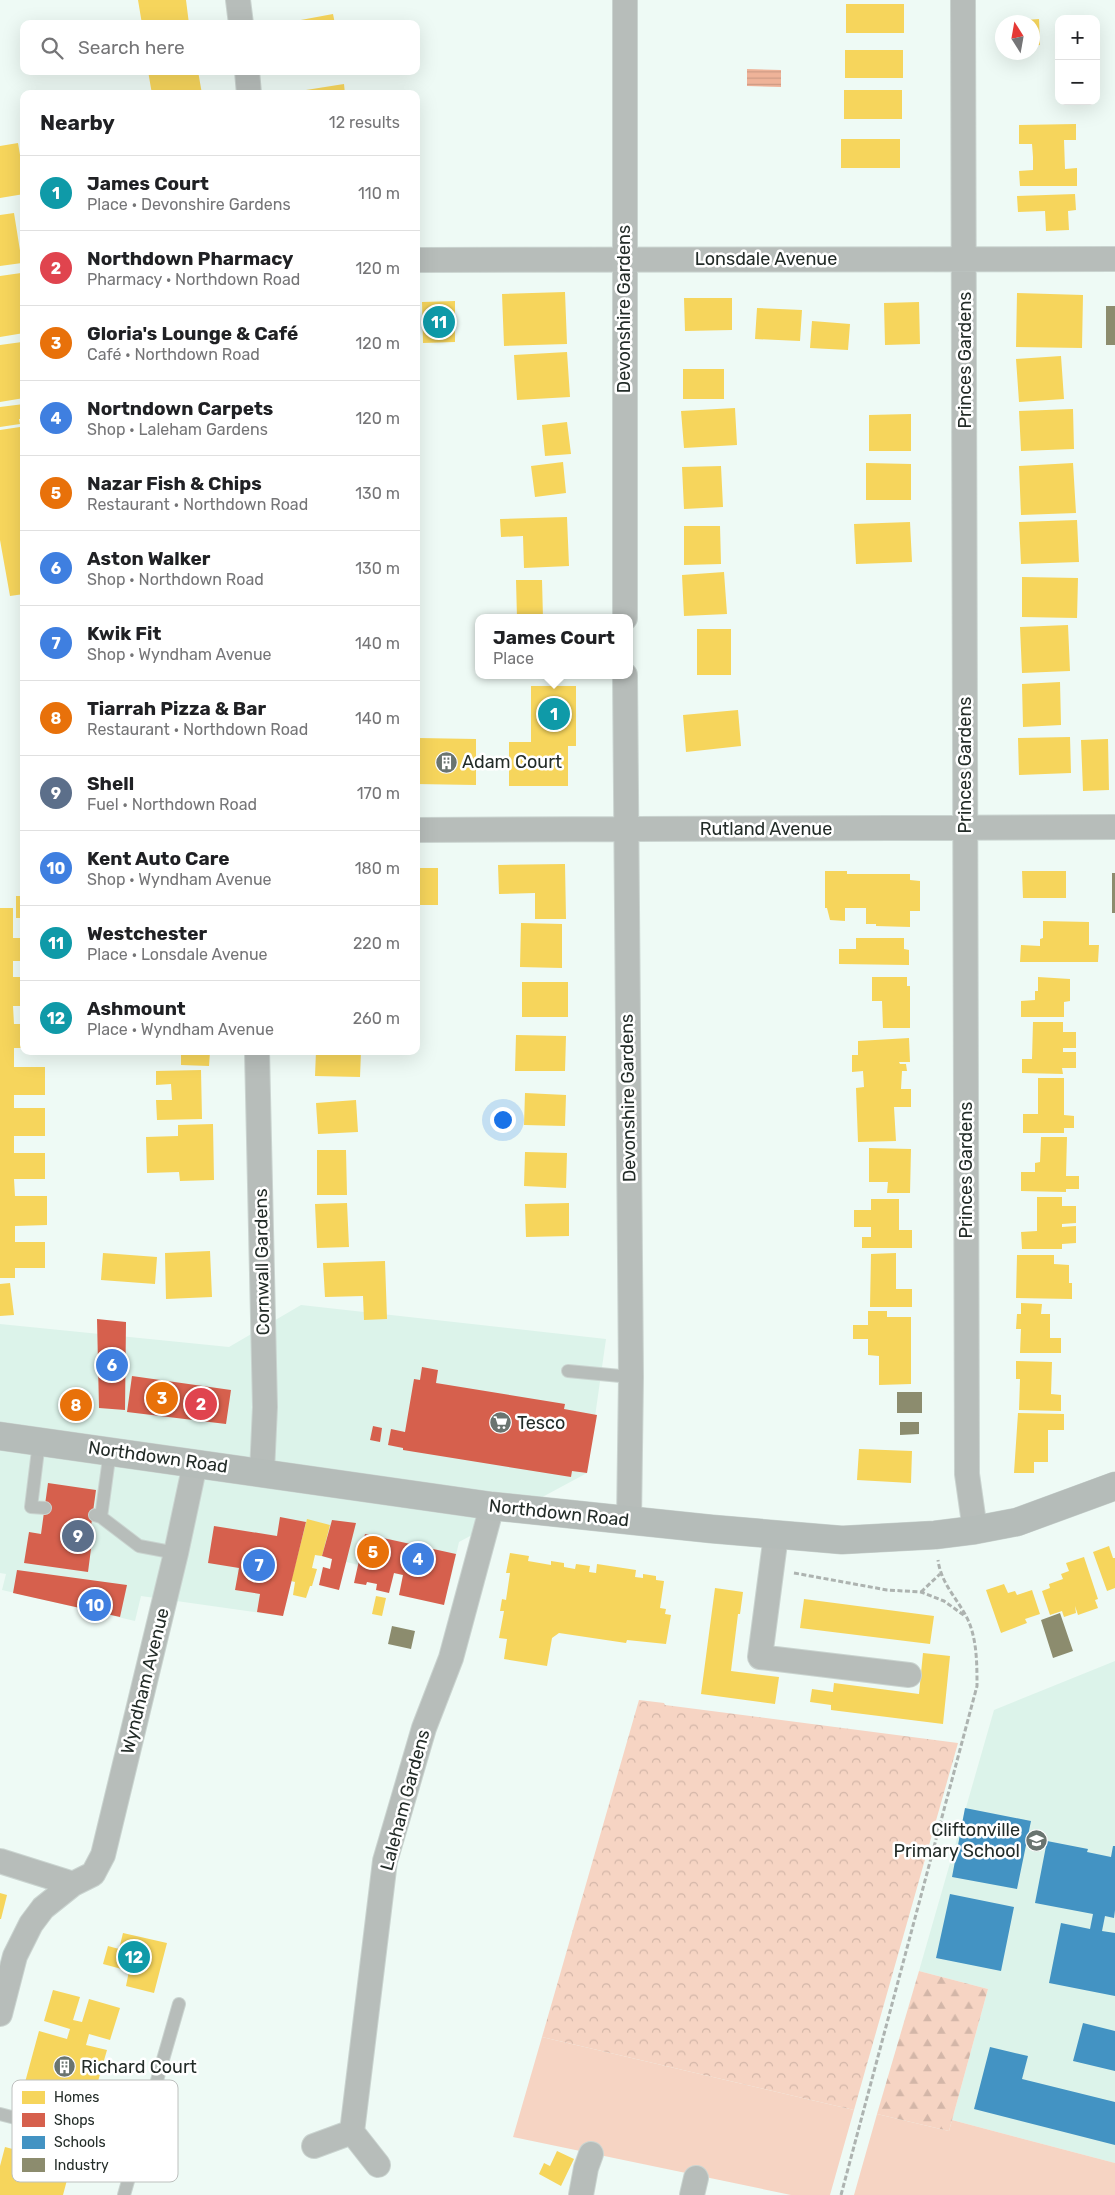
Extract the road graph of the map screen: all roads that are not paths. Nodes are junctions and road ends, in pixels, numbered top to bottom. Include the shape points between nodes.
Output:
1 (238, 0) edge
2 (625, 0) edge
3 (963, 0) edge
4 (240, 20) edge
5 (247, 75) edge
6 (248, 90) edge
7 (965, 259) junction
8 (420, 260) edge
9 (624, 260) junction
10 (1115, 260) edge
11 (625, 614) edge
12 (625, 679) edge
13 (965, 827) junction
14 (1115, 827) edge
15 (420, 830) edge
16 (625, 830) junction
17 (257, 1055) edge
18 (568, 1371) dead end
19 (631, 1377) junction
20 (0, 1436) edge
21 (39, 1442) junction
22 (110, 1451) junction
23 (195, 1464) junction
24 (262, 1472) junction
25 (1115, 1486) edge
26 (492, 1506) junction
27 (45, 1508) dead end
28 (629, 1521) junction
29 (975, 1530) junction
30 (776, 1535) junction
31 (176, 1553) junction
32 (909, 1675) dead end
33 (0, 1861) edge
34 (73, 1884) junction
35 (179, 2004) dead end
36 (0, 2014) edge
37 (156, 2080) edge
38 (352, 2132) junction
39 (314, 2146) dead end
40 (591, 2154) dead end
41 (378, 2165) dead end
42 (127, 2182) edge
43 (124, 2195) edge
44 (581, 2195) edge

1 - 4 street
2 - 9 street, Devonshire Gardens
3 - 7 street, Princes Gardens
5 - 6 street
7 - 9 street, Lonsdale Avenue
7 - 10 street, Lonsdale Avenue
7 - 13 street, Princes Gardens
8 - 9 street, Lonsdale Avenue
9 - 11 street, Devonshire Gardens
12 - 16 street, Devonshire Gardens
13 - 14 street, Rutland Avenue
13 - 16 street, Rutland Avenue
13 - 29 street, Princes Gardens via 967,1474
15 - 16 street, Rutland Avenue
16 - 19 street, Devonshire Gardens
17 - 24 street, Cornwall Gardens via 265,1408
18 - 19 lane
19 - 28 street, Devonshire Gardens
20 - 21 main road, Northdown Road
21 - 22 main road, Northdown Road
21 - 27 lane via 31,1507
22 - 23 main road, Northdown Road
22 - 31 lane via 97,1516 139,1546
23 - 24 main road, Northdown Road
23 - 31 street, Wyndham Avenue
24 - 26 main road, Northdown Road
25 - 29 main road, Northdown Road via 1017,1522
26 - 28 main road, Northdown Road
26 - 38 street, Laleham Gardens via 451,1658 424,1728 386,1861
28 - 30 main road, Northdown Road
29 - 30 main road, Northdown Road via 842,1540
30 - 32 street via 760,1657
31 - 34 street, Wyndham Avenue via 103,1855 93,1874
33 - 34 street
34 - 36 street, Wyndham Avenue via 43,1908 31,1924 15,1956
35 - 37 lane
38 - 39 street
38 - 41 street
40 - 44 street
42 - 43 lane

